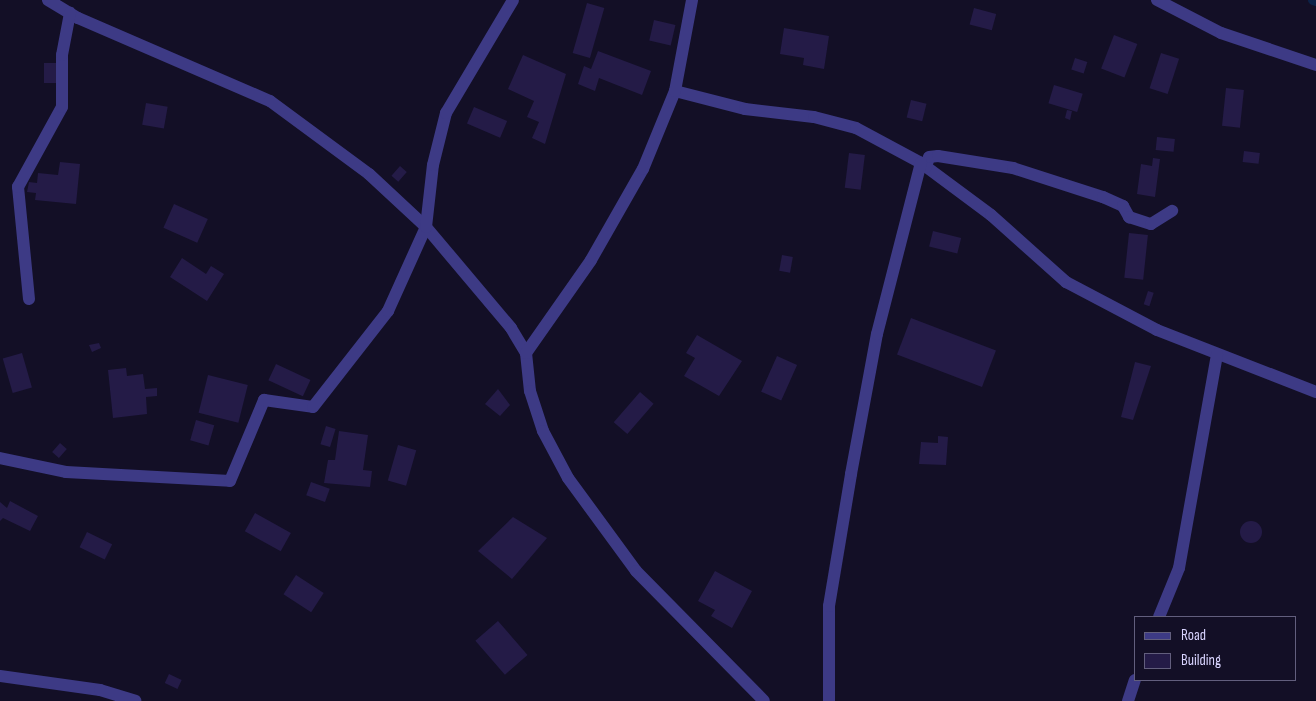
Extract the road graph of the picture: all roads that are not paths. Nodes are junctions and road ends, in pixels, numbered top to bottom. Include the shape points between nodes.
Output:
1 (48, 0) edge
2 (513, 0) edge
3 (692, 0) edge
4 (1157, 0) edge
5 (70, 13) junction
6 (1316, 66) edge
7 (675, 90) junction
8 (924, 165) junction
9 (1172, 211) dead end
10 (426, 227) junction
11 (29, 299) dead end
12 (526, 353) junction
13 (1217, 354) junction
14 (1316, 392) edge
15 (0, 458) edge
16 (1159, 616) edge
17 (0, 676) edge
18 (1135, 681) edge
19 (135, 701) edge
20 (764, 701) edge
21 (829, 701) edge
22 (1128, 701) edge

1 - 5 street
2 - 10 street via 446,113 433,165
3 - 7 street
4 - 6 street via 1221,33
5 - 10 street via 270,101 369,174
5 - 11 street via 62,55 62,107 18,187
7 - 8 street via 745,109 814,117 856,128
7 - 12 street via 634,186 591,260
8 - 9 street via 929,157 938,156 1013,168 1103,197 1123,206 1129,217 1151,224
8 - 13 street via 992,215 1066,282 1157,330
8 - 21 street via 878,334 849,483 829,606
10 - 12 street via 511,328
10 - 15 street via 388,311 365,345 313,407 264,400 230,481 66,472
12 - 20 street via 530,391 543,431 568,478 636,571
13 - 14 street
13 - 16 street via 1178,568
17 - 19 street via 100,690
18 - 22 street

